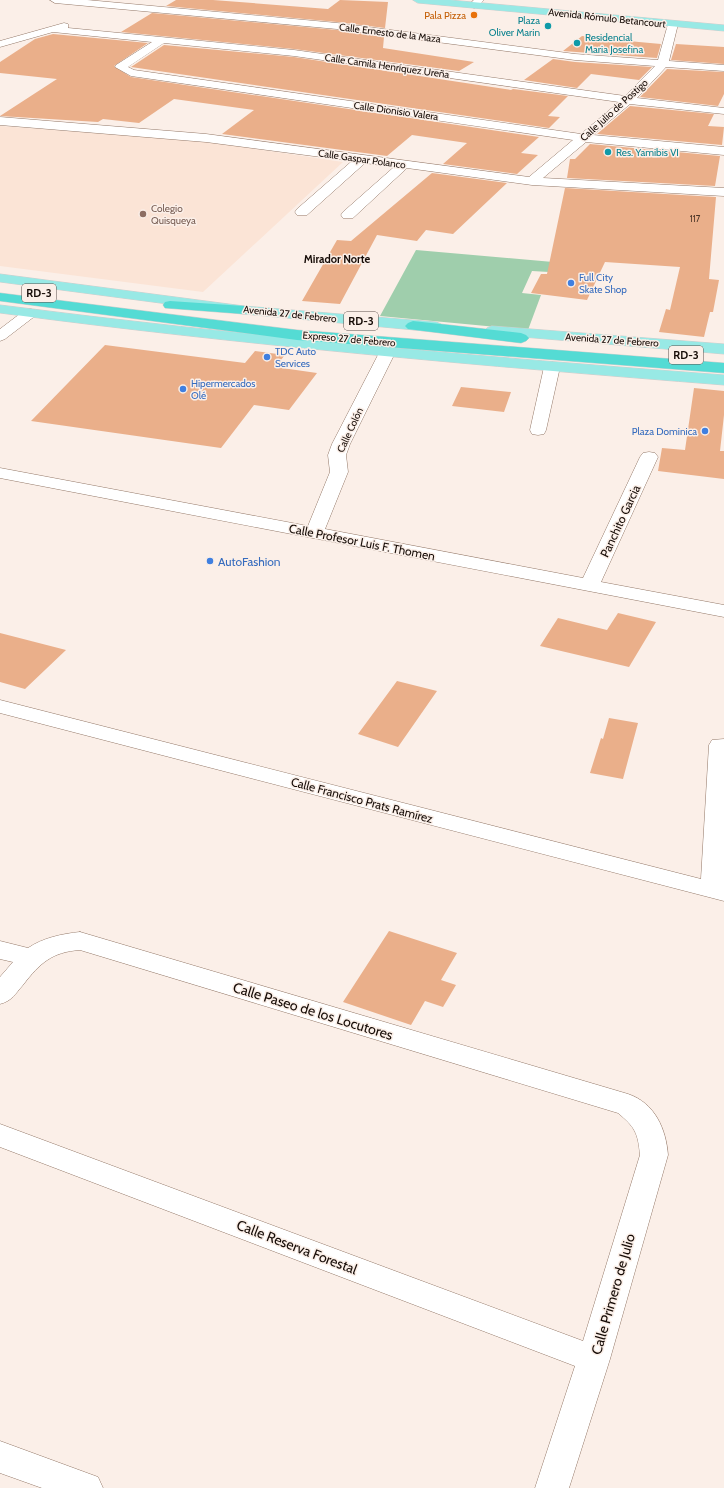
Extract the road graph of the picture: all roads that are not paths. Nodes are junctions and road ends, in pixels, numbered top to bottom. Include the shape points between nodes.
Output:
1 (55, 0) edge
2 (121, 0) edge
3 (418, 0) edge
4 (477, 1) edge
5 (111, 6) junction
6 (95, 15) dead end
7 (79, 21) dead end
8 (724, 23) edge
9 (673, 24) junction
10 (337, 26) junction
11 (724, 28) edge
12 (50, 29) junction
13 (325, 34) dead end
14 (162, 40) junction
15 (0, 44) edge
16 (306, 46) dead end
17 (294, 53) junction
18 (662, 64) junction
19 (724, 68) edge
20 (628, 100) junction
21 (724, 111) edge
22 (0, 121) edge
23 (584, 138) junction
24 (724, 151) edge
25 (362, 159) junction
26 (403, 164) junction
27 (532, 181) junction
28 (724, 192) edge
29 (302, 212) dead end
30 (348, 215) dead end
31 (0, 278) edge
32 (0, 288) edge
33 (0, 297) edge
34 (78, 303) junction
35 (0, 309) edge
36 (244, 310) junction
37 (30, 313) junction
38 (413, 326) junction
39 (0, 336) edge
40 (234, 338) junction
41 (724, 349) edge
42 (386, 353) junction
43 (424, 357) junction
44 (650, 358) junction
45 (724, 359) edge
46 (552, 367) junction
47 (724, 368) edge
48 (724, 380) edge
49 (538, 430) dead end
50 (649, 457) dead end
51 (0, 473) edge
52 (315, 532) junction
53 (590, 586) junction
54 (724, 611) edge
55 (0, 706) edge
56 (720, 745) dead end
57 (718, 892) edge
58 (0, 950) edge
59 (30, 958) junction
60 (0, 995) edge
61 (628, 1106) joint
62 (0, 1135) edge
63 (594, 1359) junction
64 (0, 1457) edge
65 (86, 1488) edge
66 (552, 1488) edge

1 - 5 street, Calle Ernesto de la Maza
2 - 5 street
3 - 4 main road, Avenida Rómulo Betancourt
4 - 8 main road, Avenida Rómulo Betancourt
4 - 9 main road, Avenida Rómulo Betancourt
5 - 6 street
5 - 10 street, Calle Ernesto de la Maza
7 - 12 street
9 - 11 main road, Avenida Rómulo Betancourt
9 - 18 street, Calle Julio de Postigo
10 - 13 street
10 - 18 street, Calle Ernesto de la Maza via 575,57
12 - 14 street, Calle Camila Henríquez Ureña
12 - 15 street
14 - 17 street, Calle Camila Henríquez Ureña
14 - 23 street, Calle Dionisio Valera via 120,67 131,72
16 - 17 street
17 - 20 street, Calle Camila Henríquez Ureña
18 - 19 street, Calle Ernesto de la Maza
18 - 20 street, Calle Julio de Postigo
20 - 21 street, Calle Camila Henríquez Ureña
20 - 23 street, Calle Julio de Postigo
22 - 25 street, Calle Gaspar Polanco via 206,138
23 - 24 street, Calle Dionisio Valera
23 - 27 street, Calle Julio de Postigo
25 - 26 street, Calle Gaspar Polanco
25 - 29 street
26 - 27 street, Calle Gaspar Polanco
26 - 30 street
27 - 28 street, Calle Gaspar Polanco
31 - 36 main road, Avenida 27 de Febrero / RD-3
32 - 34 highway, Expreso 27 de Febrero / RD-3
33 - 34 highway, Expreso 27 de Febrero / RD-3
34 - 36 highway
34 - 40 highway
34 - 44 highway, Expreso 27 de Febrero / RD-3 via 297,335
35 - 37 main road, RD-3
36 - 38 main road, Avenida 27 de Febrero / RD-3
37 - 39 street
37 - 40 main road, RD-3
38 - 41 main road, Avenida 27 de Febrero / RD-3
38 - 44 highway
40 - 42 main road, RD-3
42 - 43 main road, RD-3
42 - 52 street, Calle Colón via 341,444 337,455 339,472
43 - 44 highway
43 - 46 main road, RD-3
44 - 45 highway, RD-3
44 - 47 highway, RD-3
46 - 48 main road, RD-3
46 - 49 street
50 - 53 street, Panchito Garcia
51 - 52 street, Calle Profesor Luis F. Thomen
52 - 53 street, Calle Profesor Luis F. Thomen
53 - 54 street, Calle Profesor Luis F. Thomen
55 - 57 street, Calle Francisco Prats Ramírez
56 - 57 street
58 - 59 street
59 - 60 street, Calle Paseo de los Locutores
59 - 61 street, Calle Paseo de los Locutores via 53,944 80,941
61 - 63 street, Calle Primero de Julio via 641,1116 652,1133 654,1155
62 - 63 street, Calle Reserva Forestal
63 - 66 street, Calle Primero de Julio
64 - 65 street

